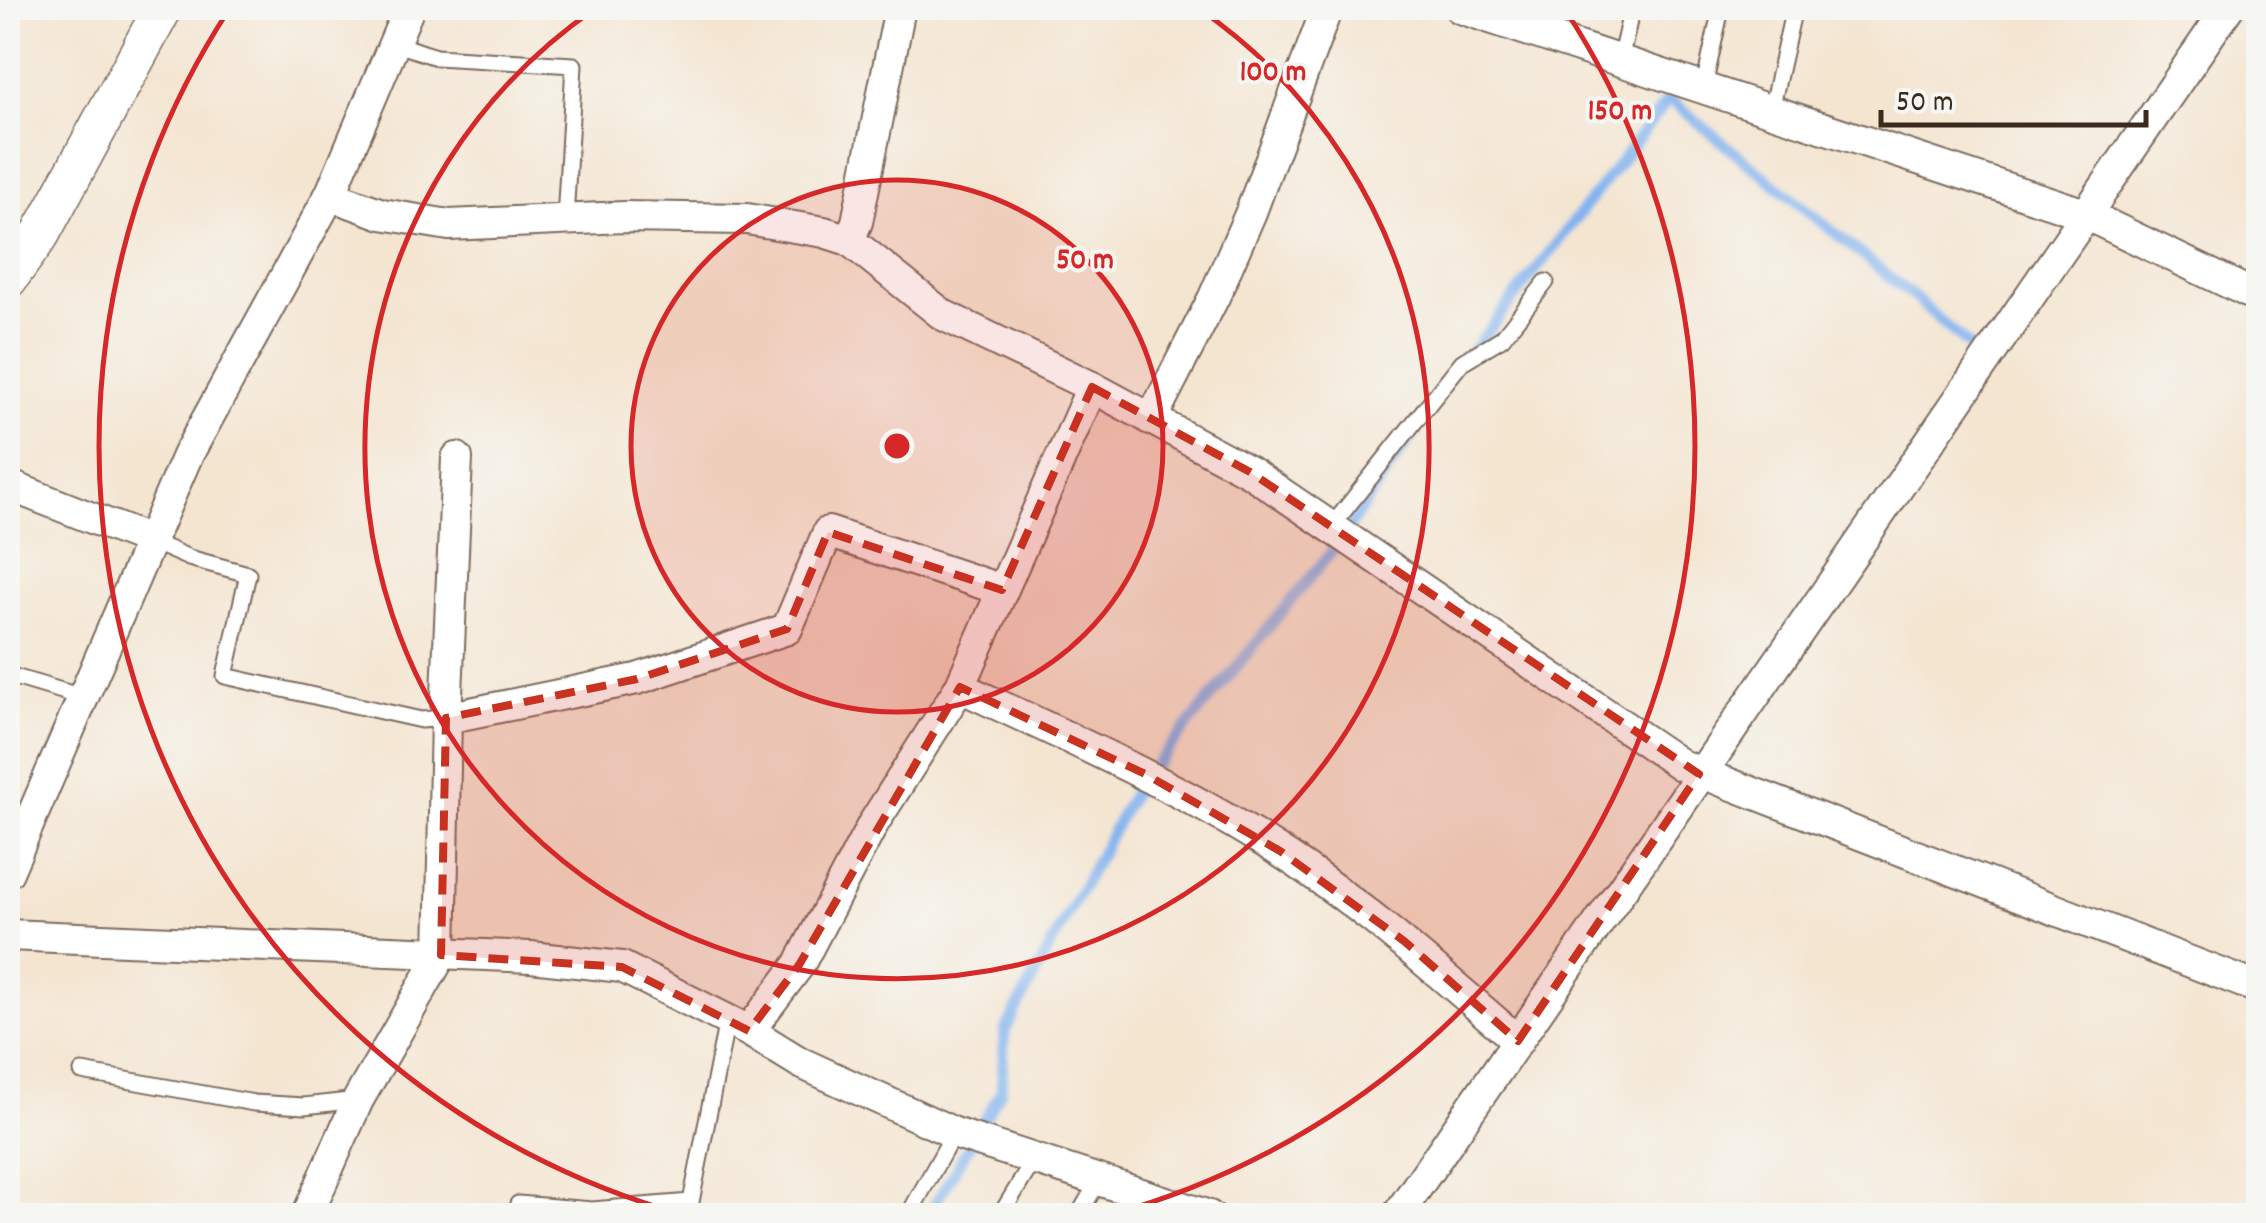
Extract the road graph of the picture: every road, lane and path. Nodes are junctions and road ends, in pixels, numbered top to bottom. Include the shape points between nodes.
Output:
1 (163, 8) edge
2 (409, 8) edge
3 (900, 8) edge
4 (1327, 8) edge
5 (1460, 8) edge
6 (1632, 8) edge
7 (1721, 8) edge
8 (1794, 8) edge
9 (2228, 8) edge
10 (394, 44) junction
11 (1620, 60) junction
12 (1704, 87) junction
13 (1771, 110) junction
14 (330, 195) junction
15 (2085, 214) junction
16 (565, 220) junction
17 (849, 240) junction
18 (8, 280) edge
19 (1546, 282) dead end
20 (2258, 297) edge
21 (1092, 387) junction
22 (1151, 420) junction
23 (457, 458) dead end
24 (8, 485) edge
25 (1331, 527) junction
26 (150, 542) junction
27 (1002, 590) junction
28 (8, 675) edge
29 (960, 687) junction
30 (82, 697) junction
31 (446, 718) junction
32 (1699, 774) junction
33 (8, 872) edge
34 (8, 935) edge
35 (441, 956) junction
36 (2258, 988) edge
37 (738, 1025) junction
38 (1518, 1042) junction
39 (82, 1072) dead end
40 (358, 1100) junction
41 (954, 1132) junction
42 (1034, 1160) junction
43 (1099, 1180) junction
44 (518, 1204) dead end
45 (1167, 1209) edge
46 (1409, 1212) edge
47 (307, 1216) edge
48 (908, 1216) edge
49 (1000, 1216) edge
50 (1078, 1216) edge
51 (1209, 1216) edge

1 - 18 street via 40,235
2 - 10 street
3 - 17 street
4 - 22 street via 1229,263
5 - 11 street
6 - 11 lane
7 - 12 lane
8 - 13 lane
9 - 15 street
10 - 14 street
10 - 16 lane via 436,57 574,65
11 - 12 street
12 - 13 street
13 - 15 street
14 - 16 street via 382,214 449,225
14 - 26 street via 187,456
15 - 20 street
15 - 32 street
16 - 17 street via 747,219
17 - 21 street via 943,315
19 - 25 lane via 1502,338 1462,362
21 - 22 street
21 - 27 street
22 - 25 street via 1250,472
23 - 31 street
24 - 26 street
25 - 32 street
26 - 30 street
26 - 31 lane via 248,574 225,676 421,720
27 - 29 street
27 - 31 street via 828,532 786,630 638,680
28 - 30 lane
29 - 37 street via 874,824 799,965
29 - 38 street via 1145,774 1280,851 1404,941
30 - 33 street
31 - 35 street
32 - 36 street
32 - 38 street
34 - 35 street
35 - 37 street via 622,967
35 - 40 street
37 - 41 street via 801,1063
37 - 44 lane via 692,1202 592,1210
38 - 46 street
39 - 40 lane via 254,1103
40 - 47 street
41 - 42 street
41 - 48 lane
42 - 43 street
42 - 49 lane
43 - 45 street
43 - 50 lane
45 - 51 street

